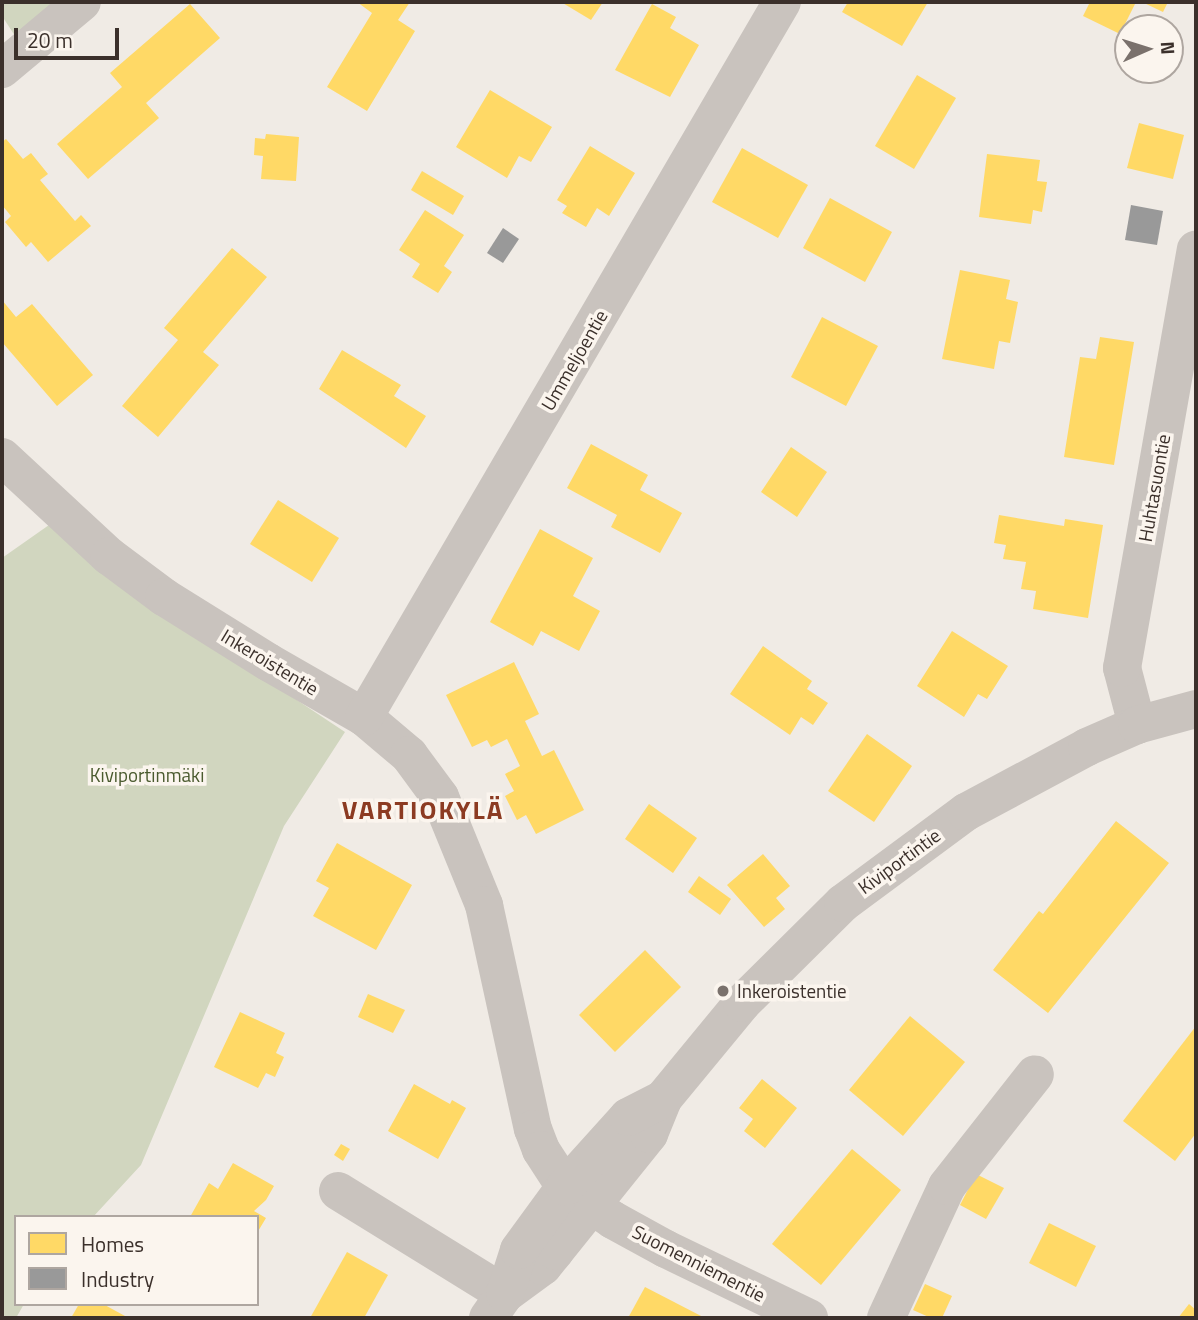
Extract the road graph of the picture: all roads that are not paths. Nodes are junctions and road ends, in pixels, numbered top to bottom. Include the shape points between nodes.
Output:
1 (82, 2) edge
2 (782, 2) edge
3 (2, 69) edge
4 (1196, 249) edge
5 (2, 457) edge
6 (1196, 709) edge
7 (365, 717) junction
8 (1137, 725) junction
9 (1035, 1074) dead end
10 (338, 1191) dead end
11 (578, 1196) junction
12 (497, 1306) edge
13 (809, 1318) edge
14 (886, 1318) edge

1 - 3 street
2 - 7 street, Ummeljoentie
4 - 8 street, Huhtasuontie via 1122,668
5 - 7 street, Inkeroistentie via 109,556 164,597
6 - 8 street, Kiviportintie
7 - 11 street, Inkeroistentie via 409,755 440,797 484,905 533,1129 541,1150
8 - 11 street, Kiviportintie via 966,812 843,903 742,1003 663,1099 628,1117
9 - 14 street via 947,1186
10 - 12 street
11 - 12 street, Kiviportintie via 519,1250
11 - 13 street, Suomenniementie via 666,1249

